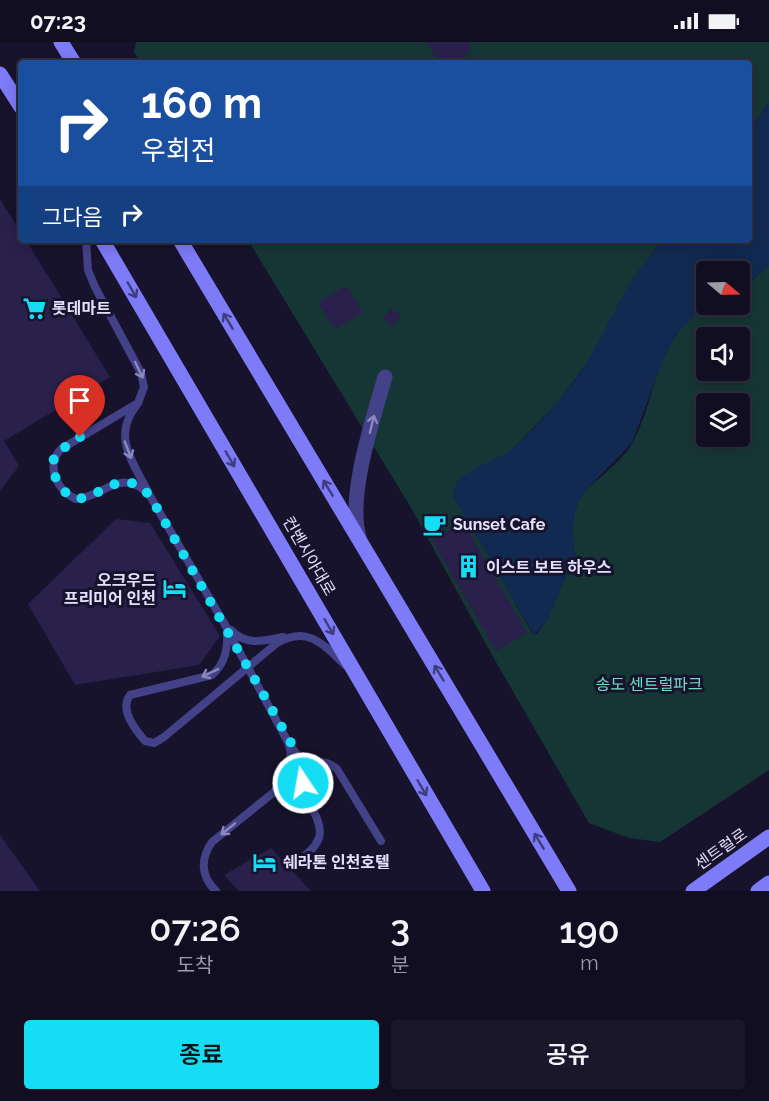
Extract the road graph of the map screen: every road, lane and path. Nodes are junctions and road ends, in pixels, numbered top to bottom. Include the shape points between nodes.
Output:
1 (61, 42) edge
2 (72, 60) edge
3 (0, 74) edge
4 (18, 102) edge
5 (86, 243) edge
6 (104, 243) edge
7 (182, 243) edge
8 (385, 376) dead end
9 (138, 403) junction
10 (150, 496) junction
11 (361, 543) junction
12 (224, 623) junction
13 (290, 635) junction
14 (249, 666) junction
15 (368, 695) junction
16 (289, 744) junction
17 (304, 774) junction
18 (304, 791) junction
19 (274, 792) junction
20 (769, 837) edge
21 (381, 841) dead end
22 (293, 865) dead end
23 (769, 883) edge
24 (216, 891) edge
25 (483, 891) edge
26 (569, 891) edge
27 (693, 891) edge
28 (758, 891) edge

1 - 2 main road
3 - 4 main road
5 -> 9 lane via 88,270 95,287 144,381 144,393
6 -> 15 main road, 컨벤시아대로
11 -> 7 main road
11 -> 8 street via 356,504
9 -> 10 lane via 123,436
9 - 10 lane via 61,449 55,454 52,467 59,484 76,499 115,483 138,486
10 - 12 lane
26 -> 11 main road
12 - 13 lane via 234,634 253,642
12 - 14 lane
12 -> 14 lane via 227,644 219,669 212,675 135,692 127,700 127,715 145,741 158,741
13 - 14 lane
13 - 15 lane via 305,635 333,653
14 - 16 lane
15 -> 25 main road, 컨벤시아대로
16 - 17 lane via 303,764
16 - 19 lane via 290,768
17 - 18 lane
17 - 21 lane via 316,761 337,769
18 - 19 lane via 292,783
18 - 22 lane via 318,816 320,835 313,850
19 -> 24 lane via 207,850 203,867
20 - 27 main road, 센트럴로
23 - 28 main road

